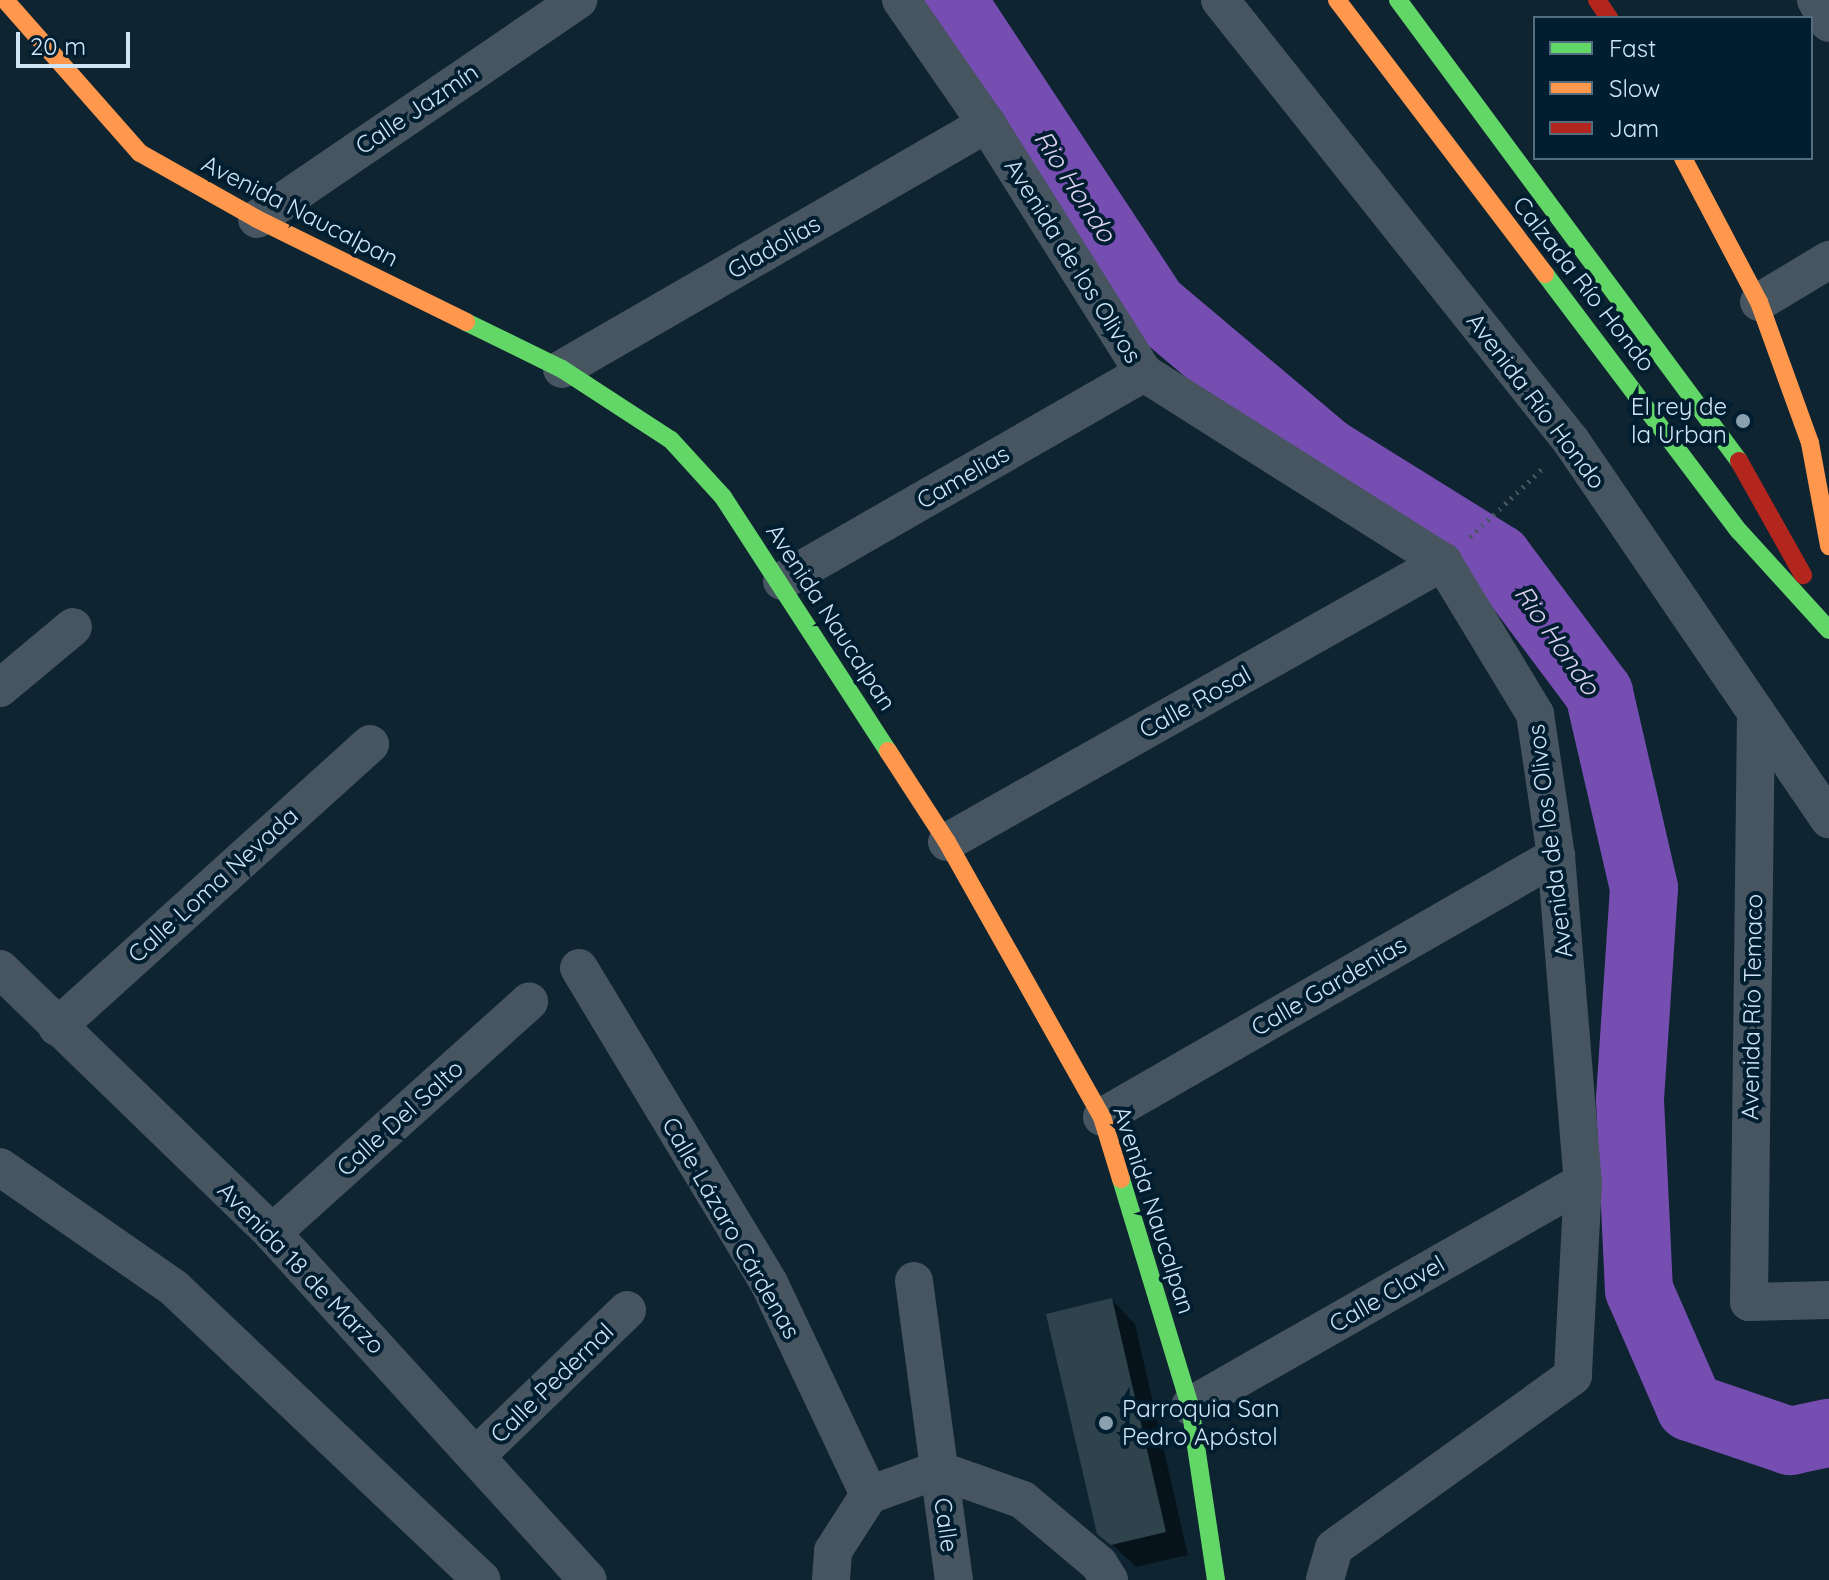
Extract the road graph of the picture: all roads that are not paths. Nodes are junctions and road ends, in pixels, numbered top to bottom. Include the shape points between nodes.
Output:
1 (5, 0) edge
2 (578, 0) edge
3 (901, 0) edge
4 (1220, 0) edge
5 (1337, 0) edge
6 (1398, 0) edge
7 (1816, 0) edge
8 (1829, 23) edge
9 (987, 124) junction
10 (1684, 160) edge
11 (257, 219) junction
12 (1829, 260) edge
13 (1759, 302) junction
14 (562, 369) junction
15 (1144, 373) junction
16 (1829, 546) edge
17 (1452, 554) junction
18 (782, 581) junction
19 (1829, 623) edge
20 (73, 627) dead end
21 (1829, 630) edge
22 (0, 688) edge
23 (1756, 712) junction
24 (370, 744) dead end
25 (1829, 819) edge
26 (947, 842) junction
27 (1556, 856) junction
28 (579, 968) dead end
29 (0, 969) edge
30 (529, 1002) dead end
31 (57, 1027) junction
32 (1102, 1117) junction
33 (0, 1167) edge
34 (1583, 1182) junction
35 (272, 1233) junction
36 (914, 1281) dead end
37 (1829, 1300) edge
38 (627, 1310) dead end
39 (1190, 1406) junction
40 (476, 1456) junction
41 (938, 1470) junction
42 (869, 1495) junction
43 (482, 1580) edge
44 (588, 1580) edge
45 (831, 1580) edge
46 (954, 1580) edge
47 (1109, 1580) edge
48 (1216, 1580) edge
49 (1325, 1580) edge

1 - 11 main road, Avenida Naucalpan via 140,153
2 - 11 street, Calle Jazmín
3 - 9 street, Avenida de los Olivos
4 - 23 street, Avenida Río Hondo via 1571,441
5 - 21 main road, Calzada Río Hondo via 1739,531
6 - 19 main road, Calzada Río Hondo via 1724,434
7 - 8 street
9 - 14 street, Gladolias
9 - 15 street, Avenida de los Olivos
10 - 13 main road
11 - 14 main road, Avenida Naucalpan
12 - 13 street
13 - 16 main road via 1810,443
14 - 18 main road, Avenida Naucalpan via 671,440 723,497
15 - 17 street, Avenida de los Olivos
15 - 18 street, Camelias
17 - 26 street, Calle Rosal
17 - 27 street, Avenida de los Olivos via 1535,714
18 - 26 main road, Avenida Naucalpan
20 - 22 street
23 - 25 street, Avenida Río Hondo
23 - 37 street, Avenida Río Temaco via 1749,1302
24 - 31 street, Calle Loma Nevada
26 - 32 main road, Avenida Naucalpan
27 - 32 street, Calle Gardenias
27 - 34 street, Avenida de los Olivos
28 - 42 street, Calle Lázaro Cárdenas via 769,1283
29 - 31 street, Avenida 18 de Marzo
30 - 35 street, Calle Del Salto
31 - 35 street, Avenida 18 de Marzo
32 - 39 main road, Avenida Naucalpan
33 - 43 street via 174,1288
34 - 39 street, Calle Clavel
34 - 49 street, Avenida de los Olivos via 1573,1376 1334,1548
35 - 40 street, Avenida 18 de Marzo
36 - 41 street, Calle
38 - 40 street, Calle Pedernal
39 - 48 main road, Avenida Naucalpan
40 - 44 street, Avenida 18 de Marzo
41 - 42 street
41 - 46 street, Calle
41 - 47 street via 1023,1500 1099,1564
42 - 45 street via 833,1551

